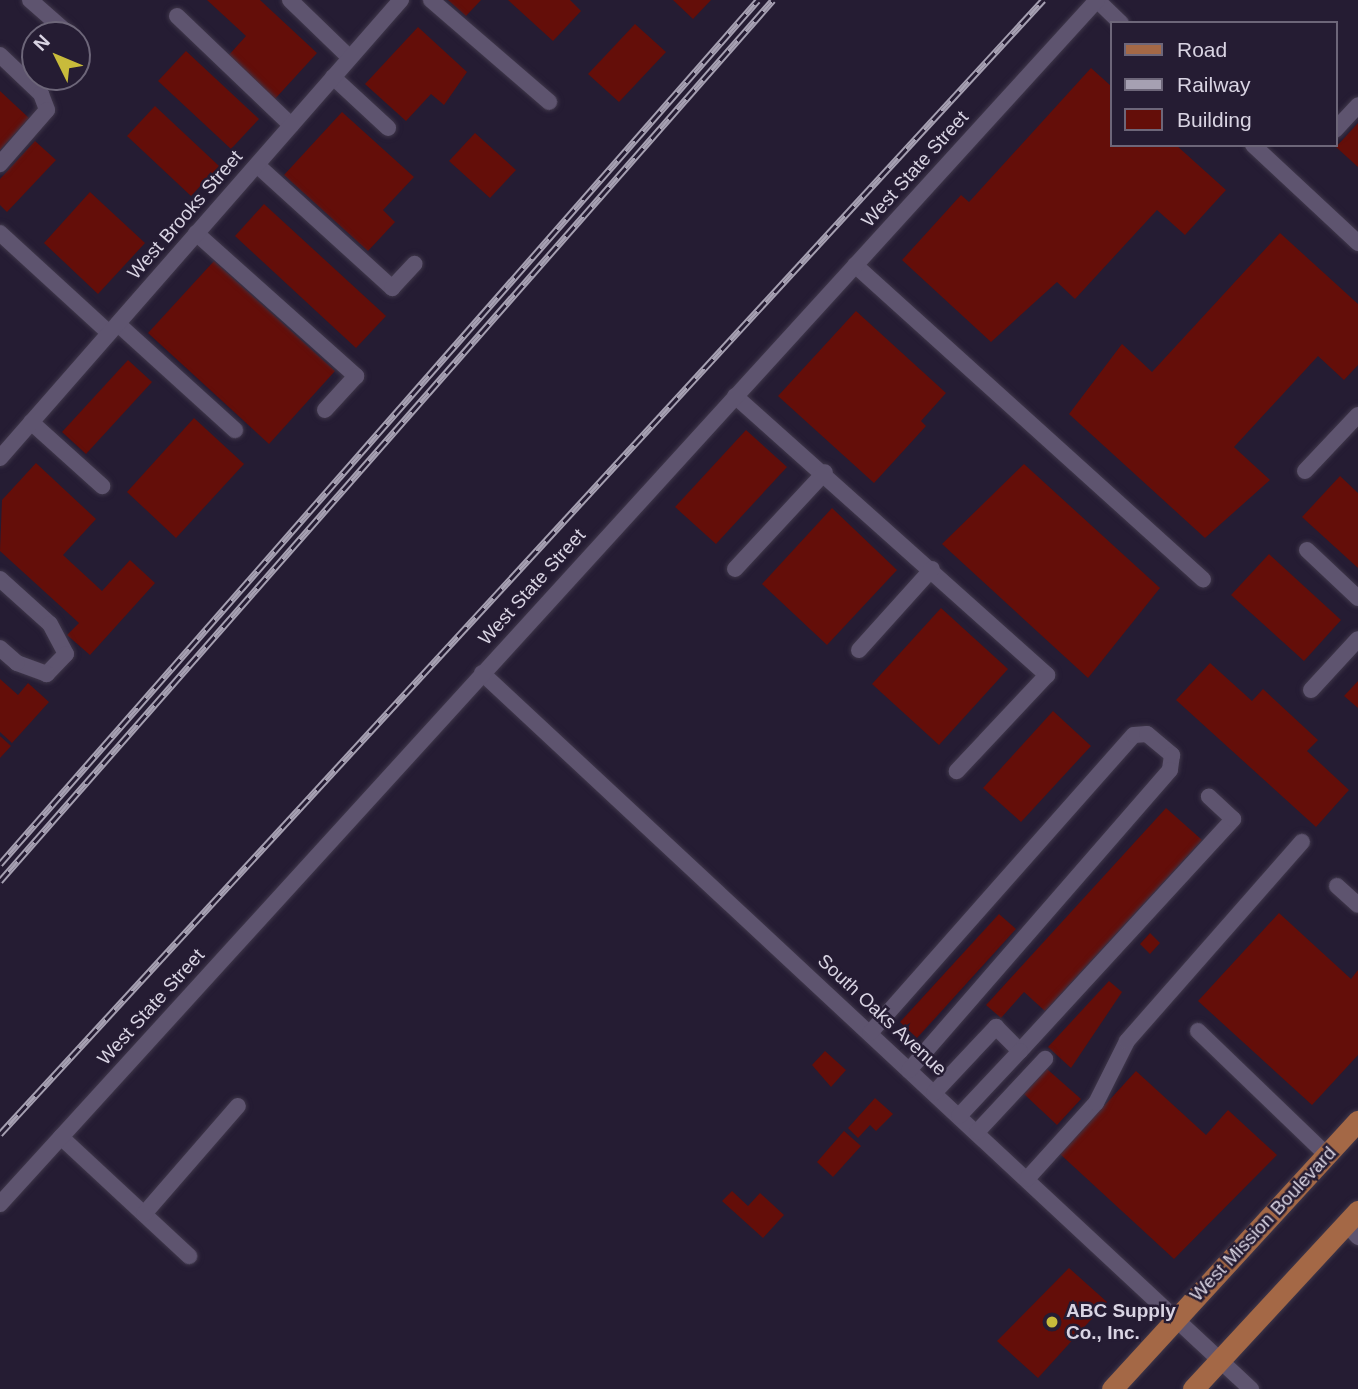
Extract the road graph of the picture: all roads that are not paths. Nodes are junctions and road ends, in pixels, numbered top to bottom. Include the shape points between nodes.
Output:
1 (30, 0) edge
2 (290, 0) edge
3 (431, 0) edge
4 (1097, 0) edge
5 (395, 2) edge
6 (177, 16) dead end
7 (54, 21) edge
8 (1119, 21) edge
9 (0, 55) edge
10 (350, 58) junction
11 (333, 78) junction
12 (549, 102) dead end
13 (1358, 105) edge
14 (291, 125) junction
15 (388, 128) dead end
16 (1337, 128) edge
17 (1255, 147) edge
18 (0, 164) edge
19 (257, 165) junction
20 (0, 233) edge
21 (197, 233) junction
22 (1358, 243) edge
23 (414, 264) dead end
24 (855, 265) junction
25 (113, 328) junction
26 (735, 396) junction
27 (325, 410) dead end
28 (1358, 415) edge
29 (31, 422) junction
30 (235, 430) dead end
31 (2, 453) edge
32 (1305, 471) dead end
33 (825, 472) junction
34 (102, 486) dead end
35 (1307, 550) dead end
36 (735, 569) dead end
37 (932, 569) junction
38 (0, 579) edge
39 (1203, 579) dead end
40 (1358, 598) edge
41 (1358, 639) edge
42 (0, 648) edge
43 (859, 650) dead end
44 (482, 673) junction
45 (1311, 690) dead end
46 (957, 771) dead end
47 (1209, 797) dead end
48 (1302, 842) dead end
49 (1337, 886) dead end
50 (1358, 905) edge
51 (1198, 1031) dead end
52 (870, 1033) junction
53 (1020, 1051) junction
54 (1045, 1059) dead end
55 (909, 1070) junction
56 (934, 1093) junction
57 (238, 1106) dead end
58 (959, 1116) junction
59 (1358, 1121) edge
60 (977, 1132) junction
61 (61, 1137) junction
62 (1327, 1155) junction
63 (1027, 1179) junction
64 (0, 1204) edge
65 (144, 1214) junction
66 (1354, 1224) edge
67 (189, 1256) dead end
68 (1177, 1318) junction
69 (1219, 1360) junction
70 (1112, 1389) edge
71 (1193, 1389) edge
72 (1251, 1389) edge

1 - 7 street
2 - 10 street
3 - 12 street
4 - 8 street
4 - 24 street, West State Street
5 - 10 street, West Brooks Street
6 - 14 street
9 - 18 street via 41,94 47,110
10 - 11 street, West Brooks Street
11 - 14 street, West Brooks Street
11 - 15 street
13 - 16 street
14 - 19 street, West Brooks Street
17 - 22 street
19 - 21 street, West Brooks Street
19 - 23 street via 392,288
20 - 25 street
21 - 25 street, West Brooks Street
21 - 27 street via 356,376
24 - 26 street, West State Street
24 - 39 street
25 - 29 street, West Brooks Street
25 - 30 street
26 - 33 street
26 - 44 street, West State Street
28 - 32 street
29 - 31 street, West Brooks Street
29 - 34 street
33 - 36 street
33 - 37 street
35 - 40 street
37 - 43 street
37 - 46 street via 1047,675
38 - 42 street via 50,624 66,654 47,674 17,663
41 - 45 street
44 - 52 street, South Oaks Avenue
44 - 61 street, West State Street
47 - 53 street via 1233,819
48 - 63 street via 1127,1041 1096,1103
49 - 50 street
51 - 62 street
52 - 55 street, South Oaks Avenue
52 - 55 street via 1005,888 1020,858 1134,736 1147,734 1172,755 1170,770
53 - 56 street via 996,1027
53 - 58 street
54 - 60 street
55 - 56 street, South Oaks Avenue
56 - 58 street, South Oaks Avenue
57 - 65 street
58 - 60 street, South Oaks Avenue
59 - 62 main road, West Mission Boulevard
60 - 63 street, South Oaks Avenue
61 - 64 street, West State Street
61 - 65 street
62 - 68 main road, West Mission Boulevard
63 - 68 street, South Oaks Avenue
65 - 67 street
66 - 69 main road
68 - 69 street, South Oaks Avenue
68 - 70 main road, West Mission Boulevard
69 - 71 main road
69 - 72 street, South Oaks Avenue

